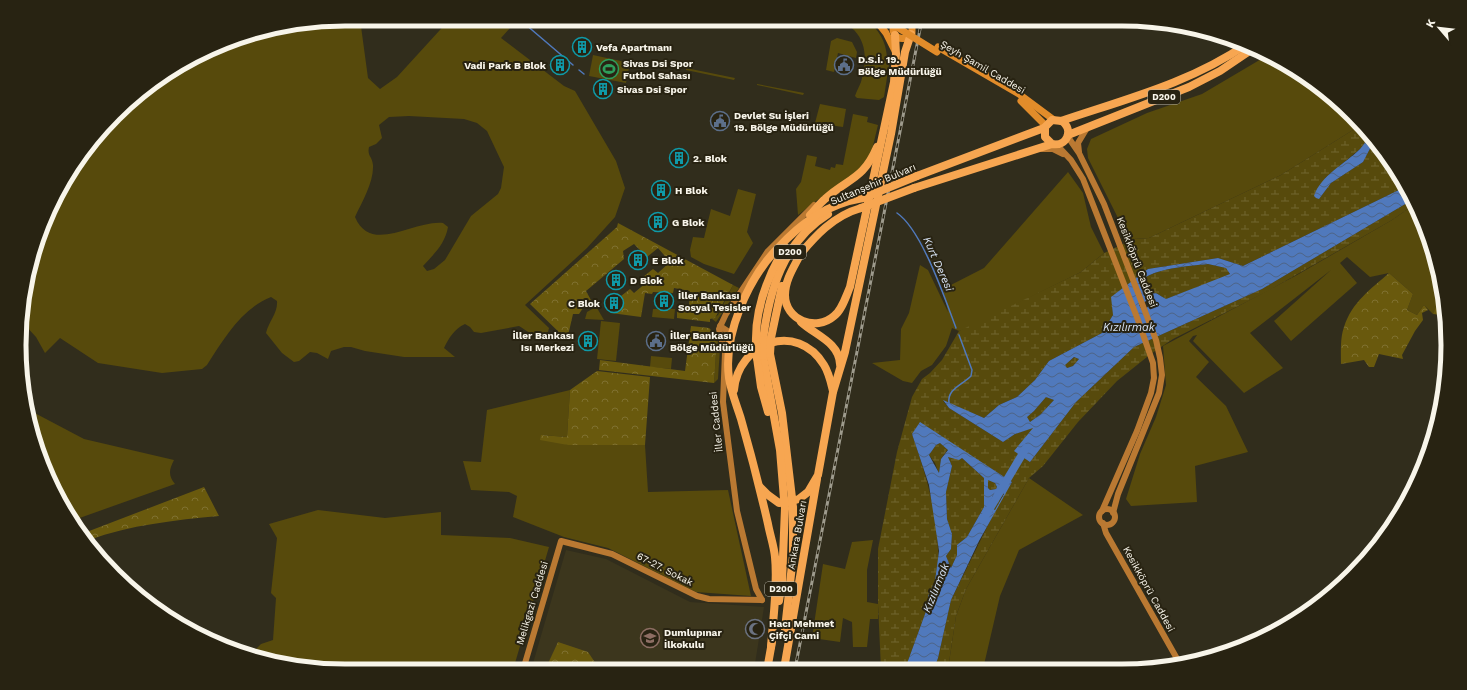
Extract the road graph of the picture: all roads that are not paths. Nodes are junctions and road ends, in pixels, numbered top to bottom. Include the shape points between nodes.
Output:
1 (881, 26) edge
2 (886, 26) edge
3 (894, 26) edge
4 (896, 26) edge
5 (903, 26) edge
6 (911, 26) edge
7 (912, 26) edge
8 (912, 31) junction
9 (894, 32) junction
10 (1240, 49) edge
11 (937, 50) junction
12 (1248, 52) edge
13 (896, 54) junction
14 (1058, 120) junction
15 (1045, 127) junction
16 (1087, 128) junction
17 (887, 134) junction
18 (1068, 136) junction
19 (1054, 144) junction
20 (1040, 148) junction
21 (1079, 153) junction
22 (1070, 159) junction
23 (857, 177) junction
24 (863, 198) junction
25 (810, 215) dead end
26 (786, 247) dead end
27 (800, 255) junction
28 (795, 317) junction
29 (763, 340) junction
30 (764, 356) junction
31 (840, 369) junction
32 (833, 392) junction
33 (734, 394) junction
34 (818, 475) junction
35 (760, 487) junction
36 (788, 499) junction
37 (789, 508) junction
38 (1102, 511) junction
39 (1113, 513) junction
40 (1103, 524) junction
41 (561, 541) joint
42 (762, 600) joint
43 (771, 647) junction
44 (1177, 659) edge
45 (525, 664) edge
46 (768, 664) edge
47 (779, 664) edge
48 (785, 664) edge

1 - 13 main road
2 - 9 main road
3 - 9 main road
4 - 11 main road, Şeyh Şamil Caddesi, bridge
5 - 11 main road, Şeyh Şamil Caddesi
6 - 8 main road
7 - 8 main road
8 - 9 main road via 904,39
8 - 17 highway
9 - 13 highway
10 - 14 highway, Sultanşehir Bulvarı / D200 via 1223,60 1183,79 1140,96
11 - 14 main road, Şeyh Şamil Caddesi via 1019,94
11 - 15 main road, Şeyh Şamil Caddesi via 1017,97
12 - 16 highway, Sultanşehir Bulvarı / D200 via 1220,71 1189,87
13 - 17 highway
14 - 15 highway, Sultanşehir Bulvarı
14 - 18 highway via 1067,126
15 - 19 highway via 1046,139
15 - 24 highway, Sultanşehir Bulvarı / D200, bridge
16 - 18 highway, Sultanşehir Bulvarı / D200
16 - 21 street via 1078,143
17 - 23 highway via 869,164
17 - 28 highway via 850,287 843,303 836,316 826,322 802,322
17 - 31 highway, Ankara Bulvarı
18 - 19 highway, Sultanşehir Bulvarı via 1063,142
18 - 21 street, Kesikköprü Caddesi
19 - 20 highway, Sultanşehir Bulvarı / D200
19 - 22 street, Kesikköprü Caddesi
20 - 22 street via 1056,150
20 - 27 highway, Sultanşehir Bulvarı / D200, bridge via 914,188 861,208 832,221
21 - 39 street, Kesikköprü Caddesi via 1104,204 1156,340 1162,374 1159,393 1118,494
22 - 38 street, Kesikköprü Caddesi via 1083,179 1108,240 1153,363 1151,393
23 - 25 highway via 825,198
23 - 42 street, İller Caddesi via 826,195 768,251 720,326 725,353 723,402 737,511 756,589
24 - 29 highway, Sultanşehir Bulvarı / D200 via 836,209 821,219 794,245 773,285 766,308
24 - 33 highway via 837,203 811,219 782,243 757,272 743,298 731,341 729,379
26 - 29 highway via 773,267 757,318
27 - 28 highway via 786,284 785,295 786,305
27 - 29 highway, Sultanşehir Bulvarı / D200 via 781,288
28 - 31 highway via 834,348 839,356
29 - 30 highway, bridge
29 - 30 highway, Sultanşehir Bulvarı / D200, bridge
30 - 36 highway, Sultanşehir Bulvarı / D200 via 782,413
30 - 36 highway, Sultanşehir Bulvarı / D200 via 761,388
31 - 32 highway, Ankara Bulvarı
32 - 33 highway via 824,365 813,352 801,345 779,341 766,344 744,360 738,371
32 - 34 highway, Ankara Bulvarı
33 - 35 highway
34 - 35 highway via 808,492 799,499 788,502 779,503
34 - 48 highway, Ankara Bulvarı
35 - 43 highway via 775,557
36 - 37 highway, Sultanşehir Bulvarı / D200, bridge
37 - 43 highway, Ankara Bulvarı / D200 via 782,582
37 - 47 highway, Ankara Bulvarı / D200 via 793,556 790,597
38 - 39 street via 1108,510
38 - 40 street via 1099,518
39 - 40 street via 1112,522
40 - 44 street, Kesikköprü Caddesi
41 - 42 street, 67-27. Sokak via 612,554 696,596 709,599
41 - 45 street, Melikgazi Caddesi
43 - 46 highway, Ankara Bulvarı / D200

